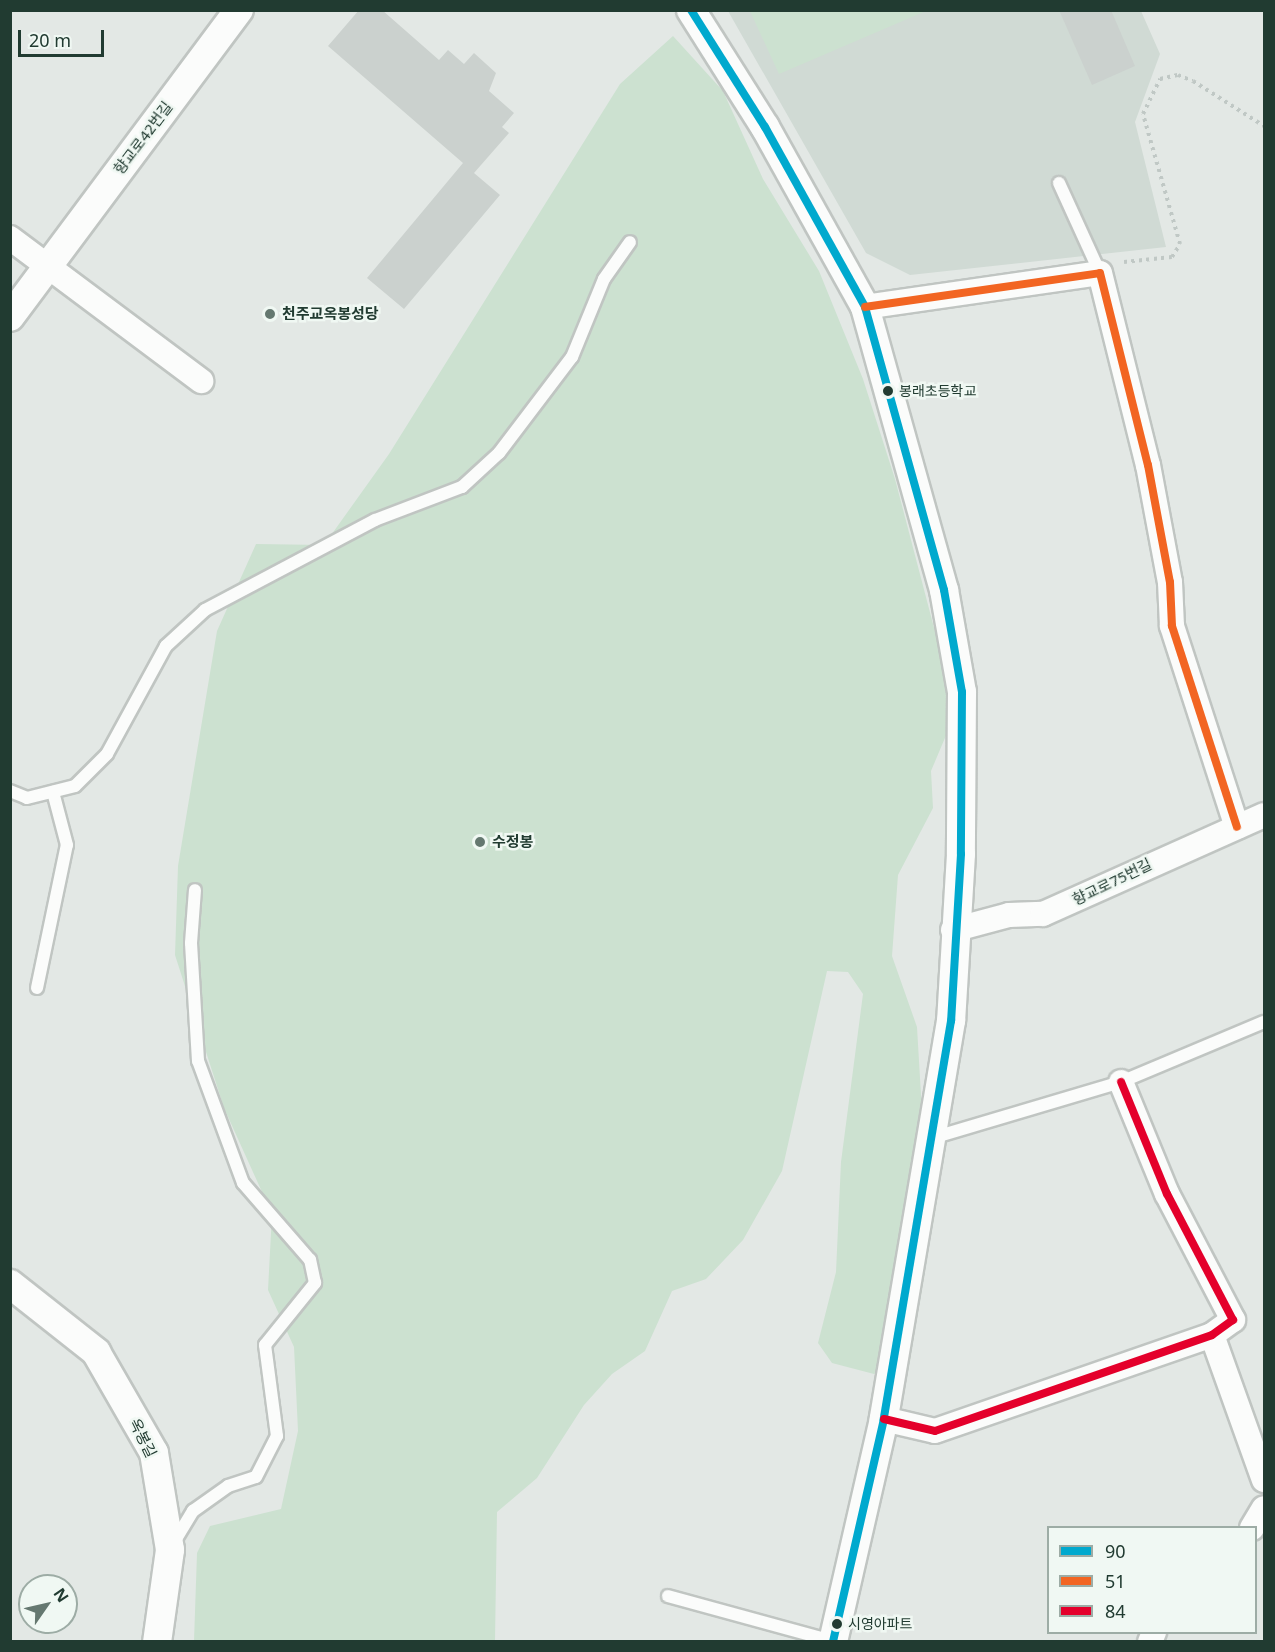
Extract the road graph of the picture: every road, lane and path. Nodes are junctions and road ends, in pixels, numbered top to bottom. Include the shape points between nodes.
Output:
1 (239, 10) edge
2 (692, 10) edge
3 (1264, 126) edge
4 (1059, 183) dead end
5 (10, 238) edge
6 (630, 242) dead end
7 (46, 265) junction
8 (1099, 270) junction
9 (865, 307) junction
10 (10, 317) edge
11 (201, 381) dead end
12 (10, 791) edge
13 (53, 792) junction
14 (1264, 815) edge
15 (1237, 827) junction
16 (195, 890) dead end
17 (953, 930) junction
18 (37, 988) dead end
19 (1264, 1022) edge
20 (1121, 1082) junction
21 (930, 1138) junction
22 (10, 1284) edge
23 (1212, 1335) junction
24 (1255, 1415) edge
25 (884, 1419) junction
26 (1264, 1480) edge
27 (1264, 1508) edge
28 (1253, 1526) edge
29 (170, 1550) junction
30 (668, 1596) dead end
31 (157, 1641) edge
32 (833, 1641) edge

1 - 7 street, 향교로42번길
2 - 9 street via 765,127
3 - 8 path via 1193,81 1178,75 1160,79 1143,114 1178,234 1178,252 1162,260
4 - 8 lane
5 - 7 street
6 - 13 lane via 604,279 572,357 499,453 462,487 375,520 205,610 166,646 107,754 75,786
7 - 10 street, 향교로42번길
7 - 11 street
8 - 9 street
8 - 15 street via 1148,465 1170,582 1172,626
9 - 17 street via 944,590 962,692 961,854
12 - 13 lane via 27,798
13 - 18 lane via 67,845
14 - 15 street, 향교로75번길
15 - 17 street, 향교로75번길 via 1043,914 1009,915
16 - 29 lane via 191,943 198,1061 243,1183 310,1260 315,1283 265,1345 277,1436 256,1477 228,1486 193,1511
17 - 21 street via 951,1022
19 - 20 lane
20 - 21 lane
20 - 23 street via 1167,1194 1233,1320
21 - 25 street
22 - 29 street, 옥봉길 via 96,1352 154,1453
23 - 24 street
23 - 25 street via 935,1431
24 - 26 street
25 - 32 street
27 - 28 street
29 - 31 street, 옥봉길
30 - 32 lane

